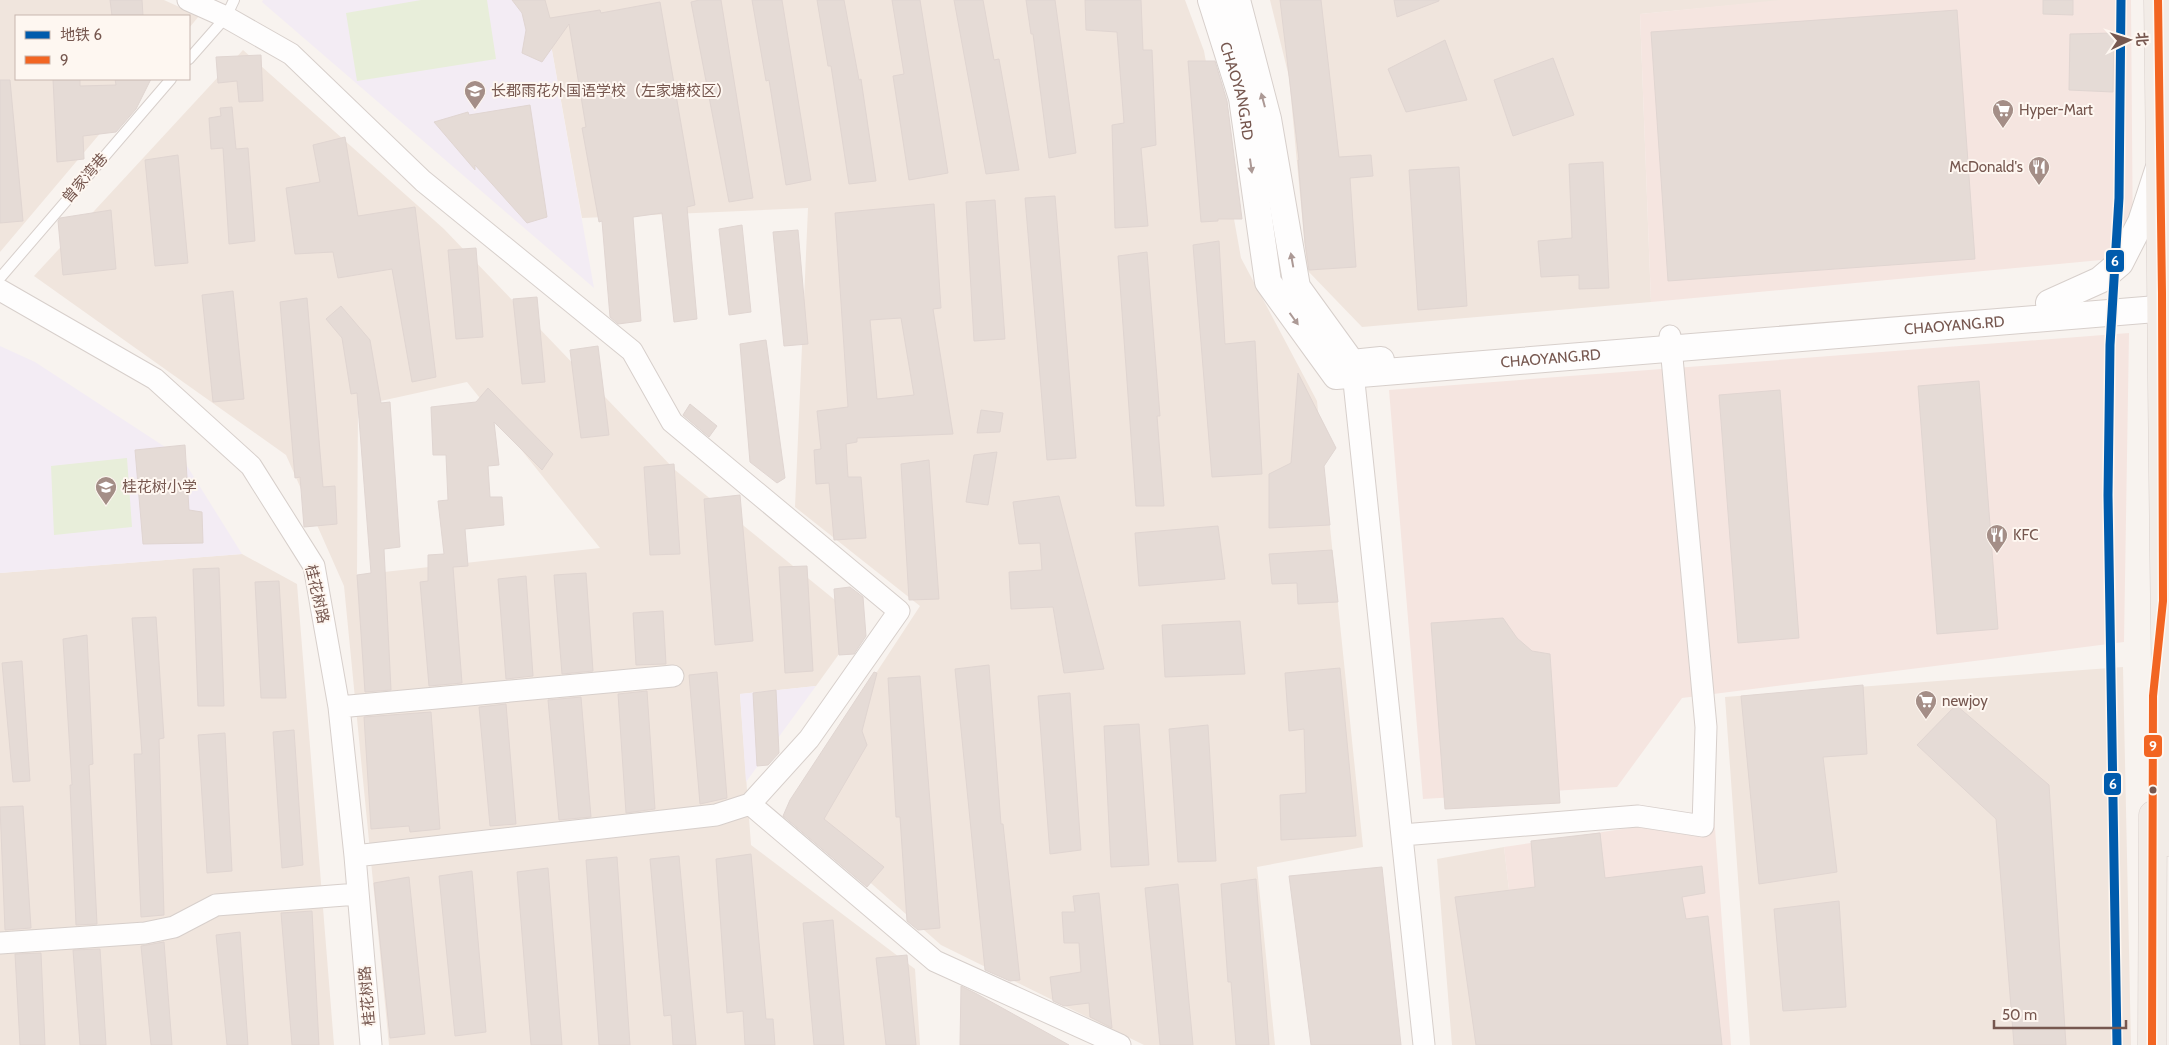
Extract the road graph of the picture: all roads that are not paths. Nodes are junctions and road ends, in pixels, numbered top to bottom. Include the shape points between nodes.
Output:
1 (188, 0) edge
2 (1211, 0) edge
3 (1237, 0) edge
4 (2158, 0) edge
5 (230, 8) edge
6 (190, 58) edge
7 (170, 80) edge
8 (2160, 164) junction
9 (0, 278) edge
10 (0, 290) edge
11 (2165, 301) edge
12 (2049, 303) junction
13 (1671, 343) junction
14 (1353, 369) junction
15 (2163, 601) junction
16 (673, 676) dead end
17 (339, 707) junction
18 (750, 804) junction
19 (1402, 835) junction
20 (2169, 842) edge
21 (355, 856) junction
22 (358, 894) junction
23 (0, 943) edge
24 (371, 1045) edge
25 (1120, 1045) edge
26 (1424, 1045) edge
27 (2152, 1045) edge

1 - 5 street
2 -> 14 street, CHAOYANG.RD via 1242,98 1268,282 1336,376
14 -> 3 street, CHAOYANG.RD via 1297,287 1268,119
4 - 8 main road
5 - 6 lane
5 - 18 street via 291,54 423,181 632,350 672,422 899,611 809,739
7 - 9 lane, 曾家湾巷
8 - 11 main road
8 - 12 street via 2140,222 2120,263 2100,280
10 - 17 street, 桂花树路 via 155,379 251,466 314,566
11 - 12 street, CHAOYANG.RD
11 - 13 street, CHAOYANG.RD
11 - 15 main road
12 - 13 street, CHAOYANG.RD
13 - 14 street, CHAOYANG.RD
13 - 19 street via 1706,727 1704,826 1638,816
14 - 19 street
15 - 20 main road
15 - 27 main road via 2153,696
16 - 17 street
17 - 21 street, 桂花树路
18 - 21 street via 716,815
18 - 25 street via 936,961
19 - 26 street
21 - 22 street, 桂花树路
22 - 23 street via 216,905 174,927 145,933
22 - 24 street, 桂花树路

